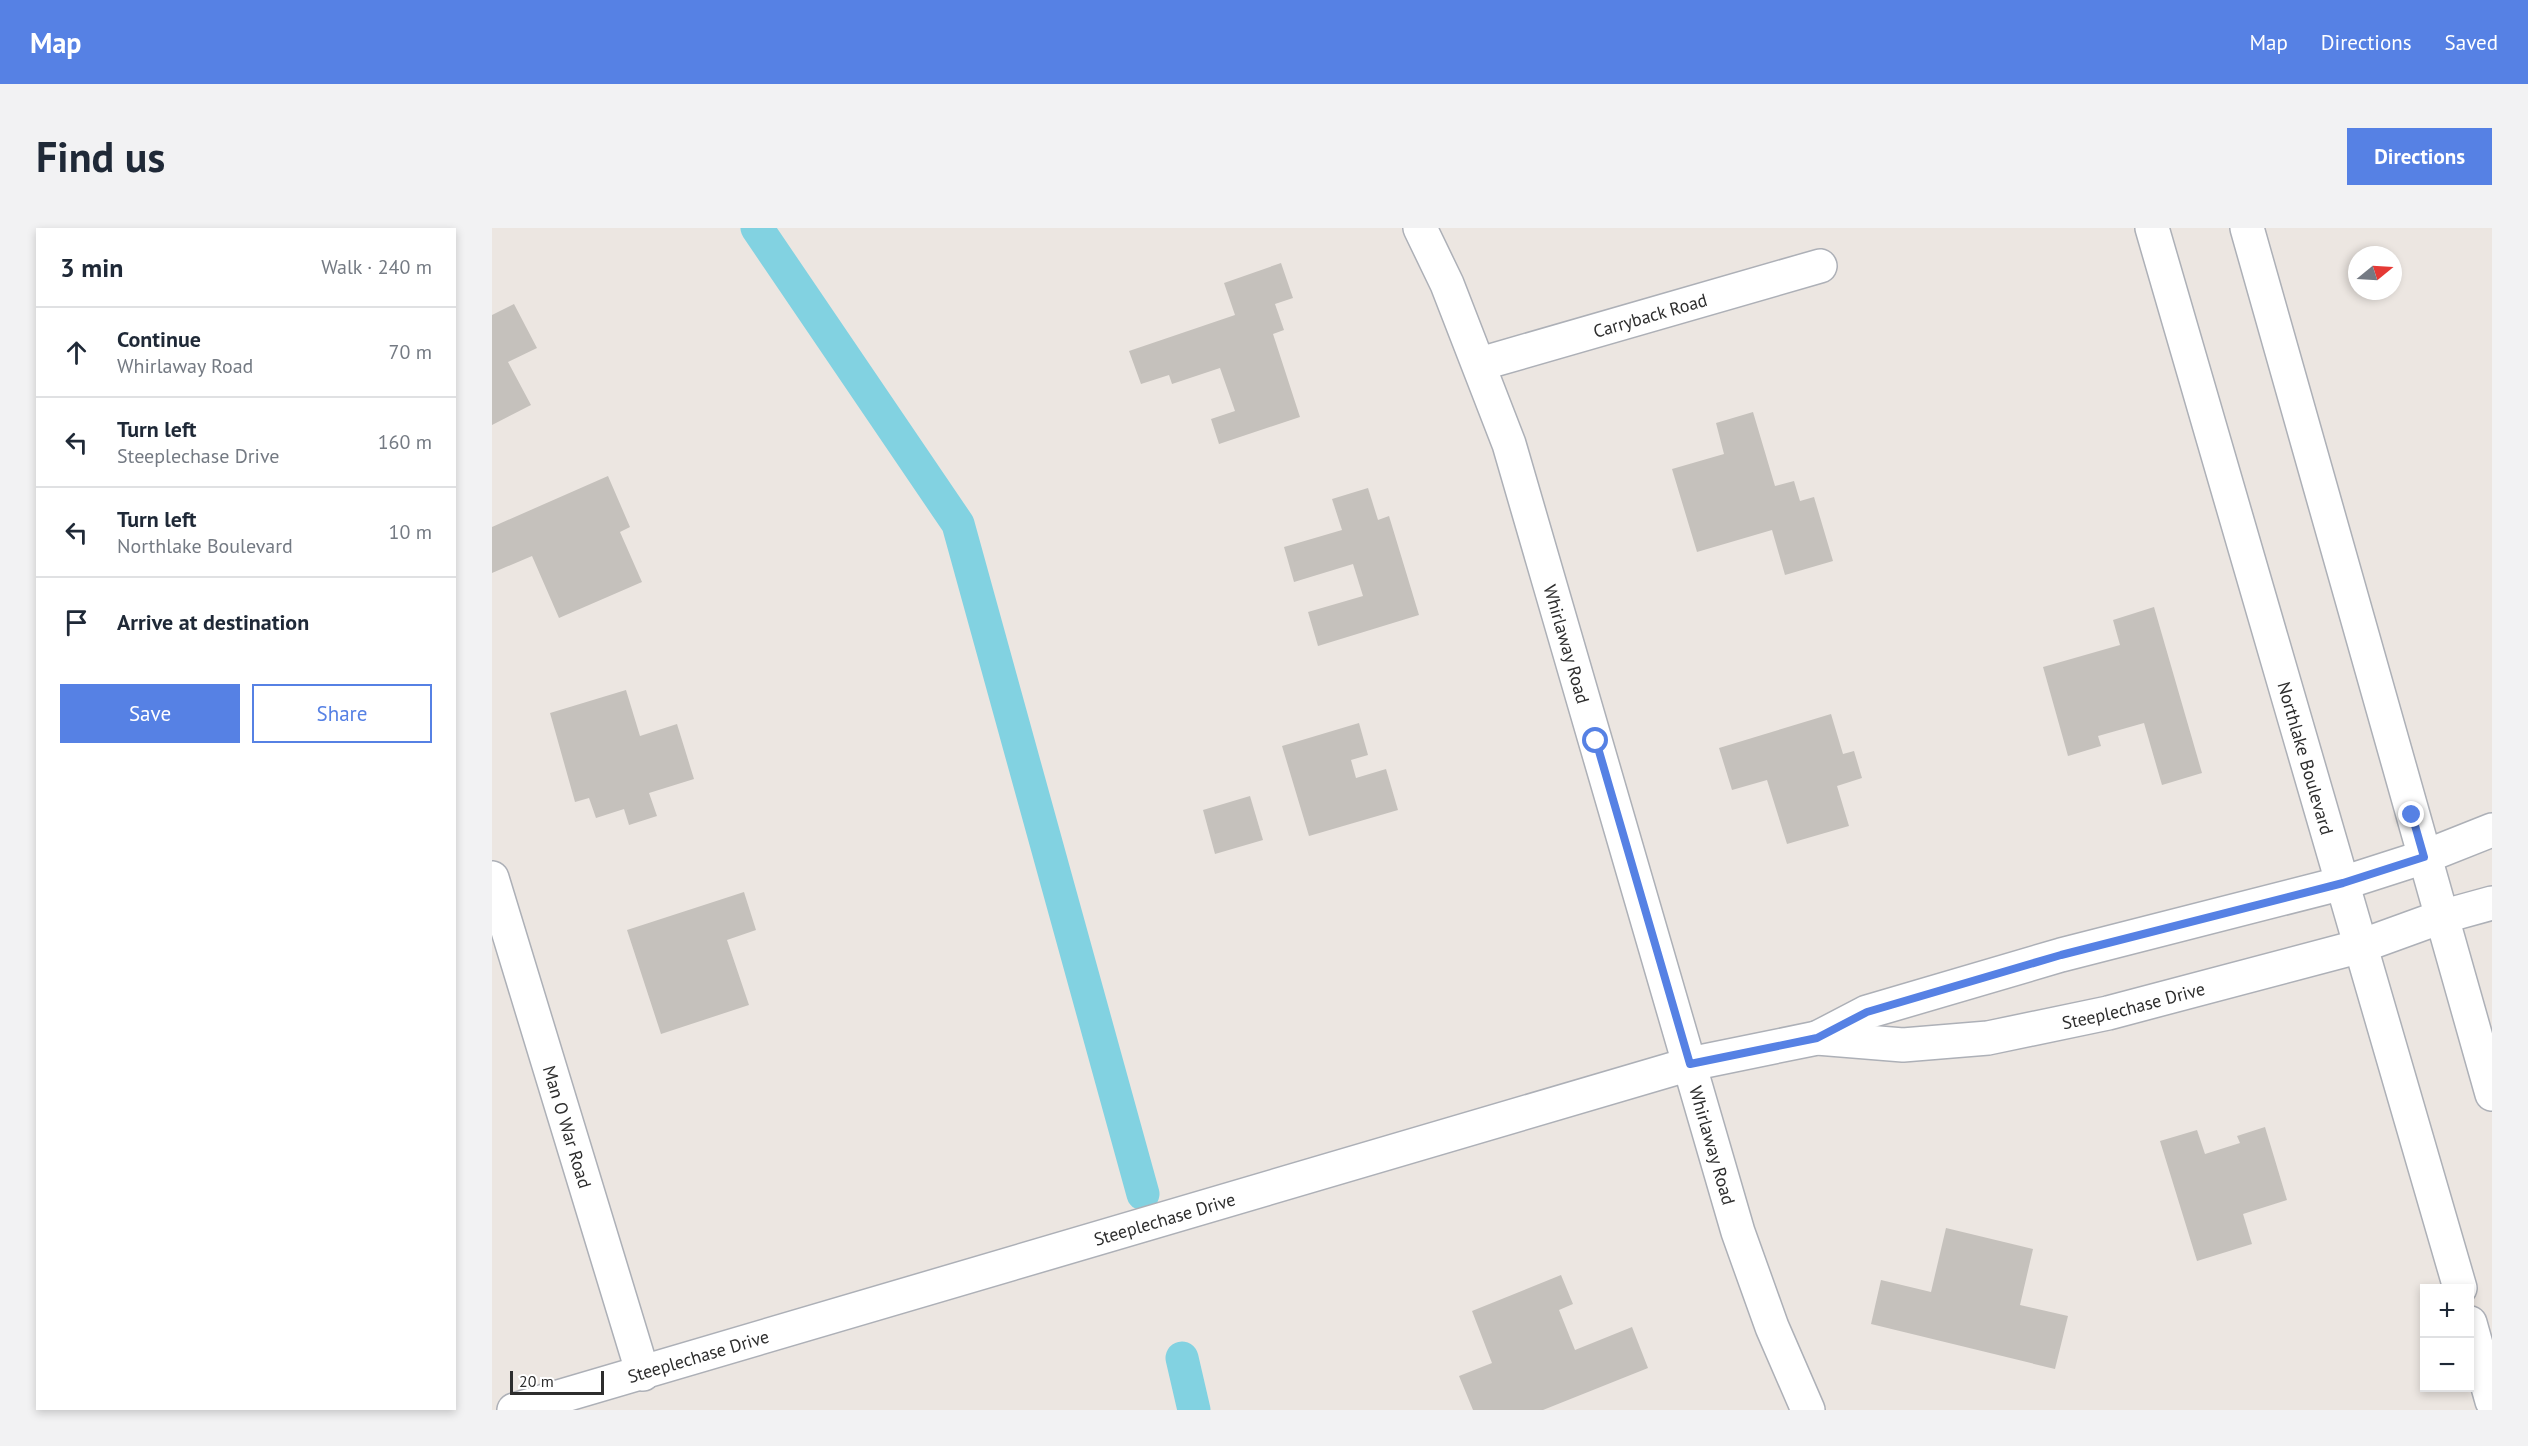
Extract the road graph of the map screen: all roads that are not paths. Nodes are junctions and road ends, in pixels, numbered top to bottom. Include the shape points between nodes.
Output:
1 (1420, 228) edge
2 (2152, 228) edge
3 (2247, 228) edge
4 (1820, 266) dead end
5 (1480, 364) junction
6 (2492, 830) edge
7 (2424, 857) junction
8 (492, 878) edge
9 (2343, 883) junction
10 (2492, 903) edge
11 (2441, 917) junction
12 (2361, 946) junction
13 (1817, 1038) junction
14 (1690, 1064) junction
15 (2492, 1094) edge
16 (2459, 1284) edge
17 (2473, 1338) edge
18 (643, 1374) junction
19 (2492, 1401) edge
20 (514, 1410) edge
21 (1808, 1410) edge

1 - 5 street, Whirlaway Road
2 - 9 street, Northlake Boulevard
3 - 7 street
4 - 5 street, Carryback Road
5 - 14 street, Whirlaway Road via 1509,444
6 - 7 street, Steeplechase Drive
7 - 9 street, Steeplechase Drive
7 - 11 street
8 - 18 street, Man O War Road
9 - 12 street, Northlake Boulevard
9 - 13 street, Steeplechase Drive via 2061,955 1867,1012
10 - 11 street, Steeplechase Drive
11 - 12 street, Steeplechase Drive
11 - 15 street
12 - 13 street, Steeplechase Drive via 2108,1013 1988,1038 1904,1045
12 - 16 street, Northlake Boulevard
13 - 14 street, Steeplechase Drive
14 - 18 street, Steeplechase Drive
14 - 21 street, Whirlaway Road via 1738,1232 1772,1327
17 - 19 street
18 - 20 street, Steeplechase Drive

